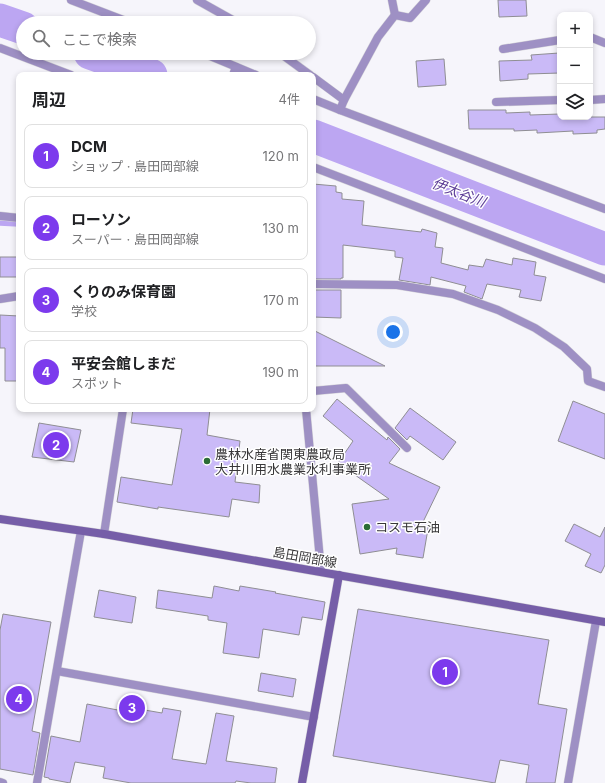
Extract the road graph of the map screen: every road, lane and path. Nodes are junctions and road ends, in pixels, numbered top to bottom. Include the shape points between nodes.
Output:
1 (71, 0) edge
2 (197, 0) edge
3 (392, 0) edge
4 (426, 0) edge
5 (395, 15) junction
6 (113, 16) edge
7 (226, 16) edge
8 (593, 38) edge
9 (557, 40) edge
10 (605, 43) edge
11 (0, 48) edge
12 (503, 49) dead end
13 (16, 54) edge
14 (32, 60) edge
15 (220, 60) edge
16 (290, 60) edge
17 (236, 67) junction
18 (63, 72) edge
19 (234, 72) edge
20 (248, 72) edge
21 (306, 72) edge
22 (316, 79) edge
23 (605, 99) edge
24 (316, 100) edge
25 (344, 100) junction
26 (557, 100) edge
27 (593, 100) edge
28 (496, 102) dead end
29 (340, 110) junction
30 (316, 168) edge
31 (605, 209) edge
32 (0, 216) edge
33 (16, 218) edge
34 (605, 279) edge
35 (316, 284) edge
36 (16, 296) edge
37 (0, 299) edge
38 (605, 387) edge
39 (316, 391) edge
40 (123, 412) edge
41 (306, 412) edge
42 (407, 448) dead end
43 (0, 519) edge
44 (81, 531) junction
45 (104, 534) junction
46 (321, 572) junction
47 (339, 575) junction
48 (596, 621) junction
49 (605, 622) edge
50 (57, 671) junction
51 (314, 717) junction
52 (0, 782) edge
53 (3, 783) edge
54 (37, 783) edge
55 (302, 783) edge
56 (568, 783) edge

1 - 6 street
2 - 7 street
3 - 5 street
4 - 5 street via 410,18
5 - 25 street via 378,36
8 - 10 street
9 - 12 street
11 - 13 street
14 - 18 street
15 - 17 street
16 - 21 street
17 - 19 street
17 - 20 street
22 - 25 street
23 - 27 street
24 - 29 street
25 - 29 street
26 - 28 street
29 - 31 street
30 - 34 street
32 - 33 street
35 - 38 street via 397,285 453,294 498,310 535,328 564,347 587,369 588,381
36 - 37 street
39 - 42 street via 346,388
40 - 45 street
41 - 46 street
43 - 44 main road, 島田岡部線
44 - 45 main road, 島田岡部線
44 - 50 street
45 - 46 main road, 島田岡部線
46 - 47 main road, 島田岡部線
47 - 48 main road, 島田岡部線
47 - 51 main road
48 - 49 main road, 島田岡部線
48 - 56 street
50 - 51 street
50 - 54 street
51 - 55 main road
52 - 53 street

